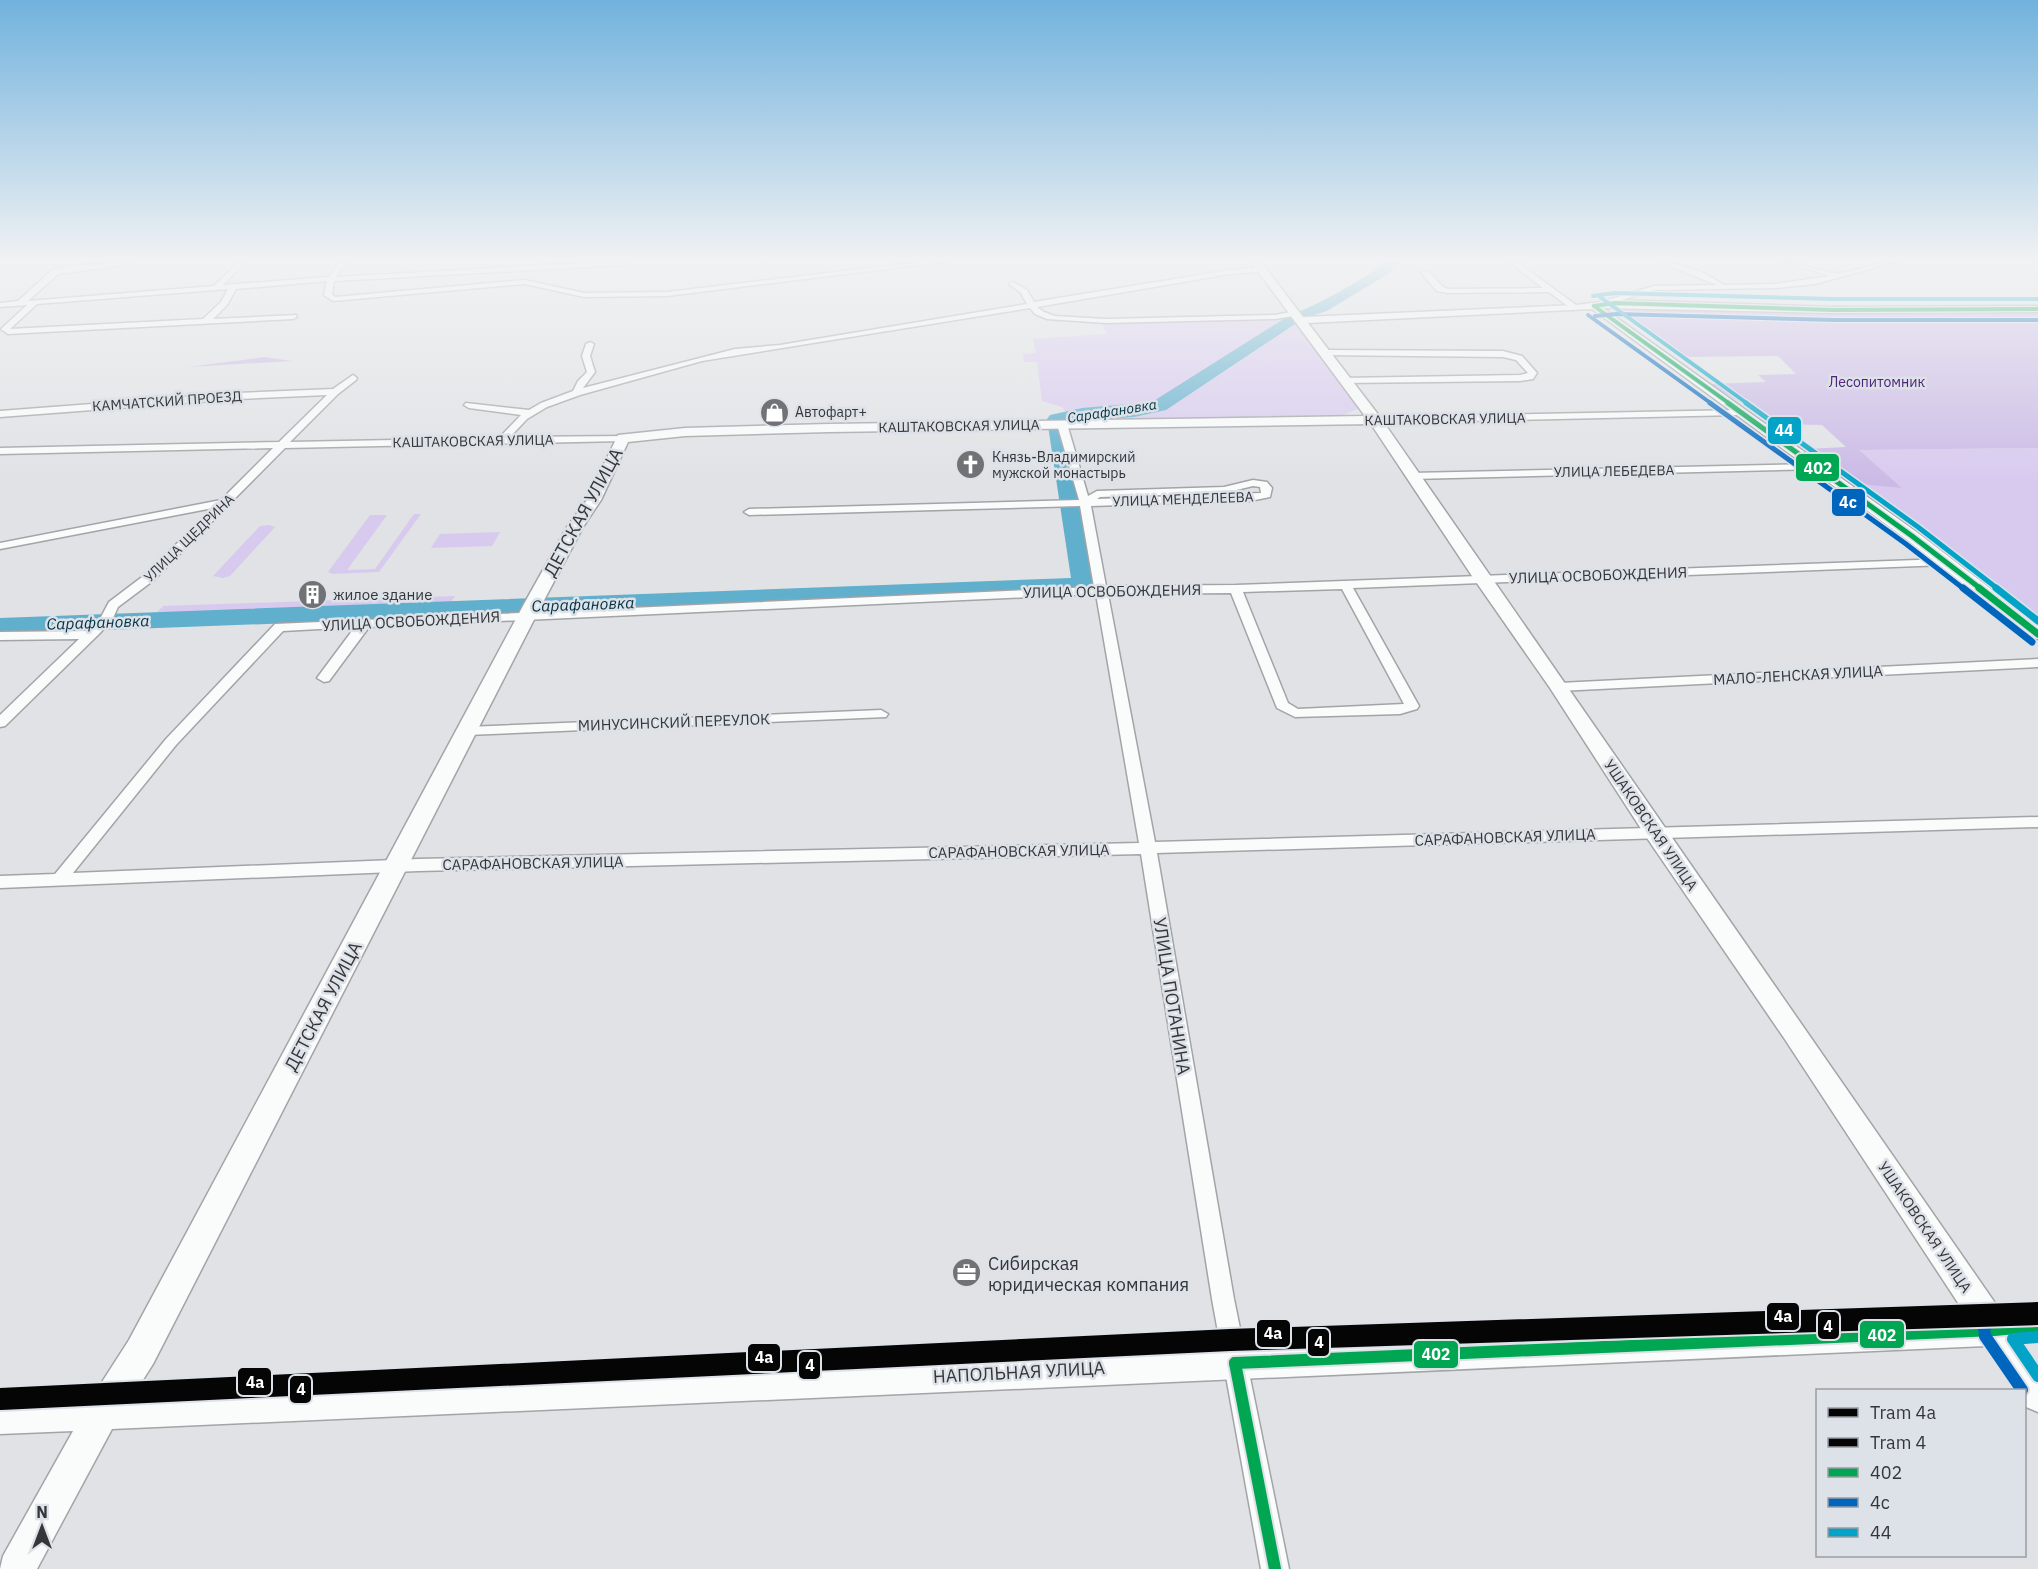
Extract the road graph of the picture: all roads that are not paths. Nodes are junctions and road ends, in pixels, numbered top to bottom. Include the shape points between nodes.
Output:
1 (848, 335) edge
2 (1312, 335) edge
3 (1638, 335) edge
4 (590, 344) dead end
5 (1325, 353) junction
6 (353, 378) dead end
7 (1345, 380) junction
8 (335, 392) junction
9 (578, 393) junction
10 (470, 405) dead end
11 (1738, 412) junction
12 (530, 413) junction
13 (0, 414) edge
14 (1375, 420) junction
15 (1062, 424) junction
16 (623, 438) junction
17 (501, 441) junction
18 (282, 446) junction
19 (0, 452) edge
20 (1816, 467) junction
21 (1411, 476) junction
22 (227, 501) junction
23 (1085, 503) junction
24 (749, 512) dead end
25 (0, 546) edge
26 (1945, 562) junction
27 (1482, 579) junction
28 (1345, 584) junction
29 (1236, 589) junction
30 (1100, 590) junction
31 (530, 610) junction
32 (365, 623) junction
33 (94, 632) junction
34 (2038, 634) edge
35 (0, 636) edge
36 (2038, 663) edge
37 (324, 678) dead end
38 (1558, 687) junction
39 (881, 714) dead end
40 (3, 717) edge
41 (467, 731) junction
42 (2038, 822) edge
43 (1655, 833) junction
44 (1148, 848) junction
45 (396, 866) junction
46 (59, 880) junction
47 (0, 882) edge
48 (2038, 1326) edge
49 (1994, 1330) junction
50 (1235, 1363) junction
51 (2038, 1395) edge
52 (102, 1413) junction
53 (0, 1417) edge
54 (16, 1569) edge
55 (1275, 1569) edge

1 - 9 street via 735,352
2 - 5 street, УШАКОВСКАЯ УЛИЦА
3 - 11 street
4 - 9 street via 586,356 591,372
5 - 7 street, УШАКОВСКАЯ УЛИЦА
5 - 7 street via 1503,354 1519,358 1533,374 1520,378
6 - 8 street, УЛИЦА ЩЕДРИНА
7 - 14 street, УШАКОВСКАЯ УЛИЦА
8 - 13 street, КАМЧАТСКИЙ ПРОЕЗД
8 - 18 street, УЛИЦА ЩЕДРИНА
9 - 12 street
10 - 12 street
11 - 14 street, КАШТАКОВСКАЯ УЛИЦА
11 - 20 street
12 - 17 street
14 - 15 street, КАШТАКОВСКАЯ УЛИЦА
14 - 21 street, УШАКОВСКАЯ УЛИЦА
15 - 16 street, КАШТАКОВСКАЯ УЛИЦА via 685,432
15 - 23 street, УЛИЦА ПОТАНИНА
16 - 17 street, КАШТАКОВСКАЯ УЛИЦА
16 - 31 street, ДЕТСКАЯ УЛИЦА via 594,500
17 - 18 street, КАШТАКОВСКАЯ УЛИЦА
18 - 19 street, КАШТАКОВСКАЯ УЛИЦА
18 - 22 street, УЛИЦА ЩЕДРИНА
20 - 21 street, УЛИЦА ЛЕБЕДЕВА
20 - 26 street
21 - 27 street, УШАКОВСКАЯ УЛИЦА
22 - 25 street
22 - 33 street, УЛИЦА ЩЕДРИНА via 150,578 113,605
23 - 23 street, УЛИЦА МЕНДЕЛЕЕВА via 1250,498 1266,495 1267,488 1253,483 1224,490 1097,494
23 - 24 street, УЛИЦА МЕНДЕЛЕЕВА
23 - 30 street, УЛИЦА ПОТАНИНА
26 - 27 street, УЛИЦА ОСВОБОЖДЕНИЯ
26 - 34 street
27 - 28 street, УЛИЦА ОСВОБОЖДЕНИЯ
27 - 38 street, УШАКОВСКАЯ УЛИЦА
28 - 29 street, УЛИЦА ОСВОБОЖДЕНИЯ
28 - 29 street via 1412,706 1400,710 1295,713 1282,705
29 - 30 street, УЛИЦА ОСВОБОЖДЕНИЯ
30 - 31 street, УЛИЦА ОСВОБОЖДЕНИЯ
30 - 44 street, УЛИЦА ПОТАНИНА
31 - 32 street, УЛИЦА ОСВОБОЖДЕНИЯ
31 - 41 street, ДЕТСКАЯ УЛИЦА
32 - 37 street
32 - 46 street, УЛИЦА ОСВОБОЖДЕНИЯ via 279,627 171,741
33 - 35 street
33 - 40 street, УЛИЦА ЩЕДРИНА
36 - 38 street, МАЛО-ЛЕНСКАЯ УЛИЦА
38 - 43 street, УШАКОВСКАЯ УЛИЦА
39 - 41 street, МИНУСИНСКИЙ ПЕРЕУЛОК
41 - 45 street, ДЕТСКАЯ УЛИЦА
42 - 43 street, САРАФАНОВСКАЯ УЛИЦА
43 - 44 street, САРАФАНОВСКАЯ УЛИЦА
43 - 49 street, УШАКОВСКАЯ УЛИЦА
44 - 45 street, САРАФАНОВСКАЯ УЛИЦА
44 - 50 street, УЛИЦА ПОТАНИНА
45 - 46 street, САРАФАНОВСКАЯ УЛИЦА
45 - 52 street, ДЕТСКАЯ УЛИЦА via 146,1341
46 - 47 street, САРАФАНОВСКАЯ УЛИЦА
48 - 49 street, НАПОЛЬНАЯ УЛИЦА
49 - 50 street, НАПОЛЬНАЯ УЛИЦА
49 - 51 street, УШАКОВСКАЯ УЛИЦА
50 - 52 street, НАПОЛЬНАЯ УЛИЦА
50 - 55 street, УЛИЦА ПОТАНИНА
52 - 53 street, НАПОЛЬНАЯ УЛИЦА
52 - 54 street, ДЕТСКАЯ УЛИЦА

